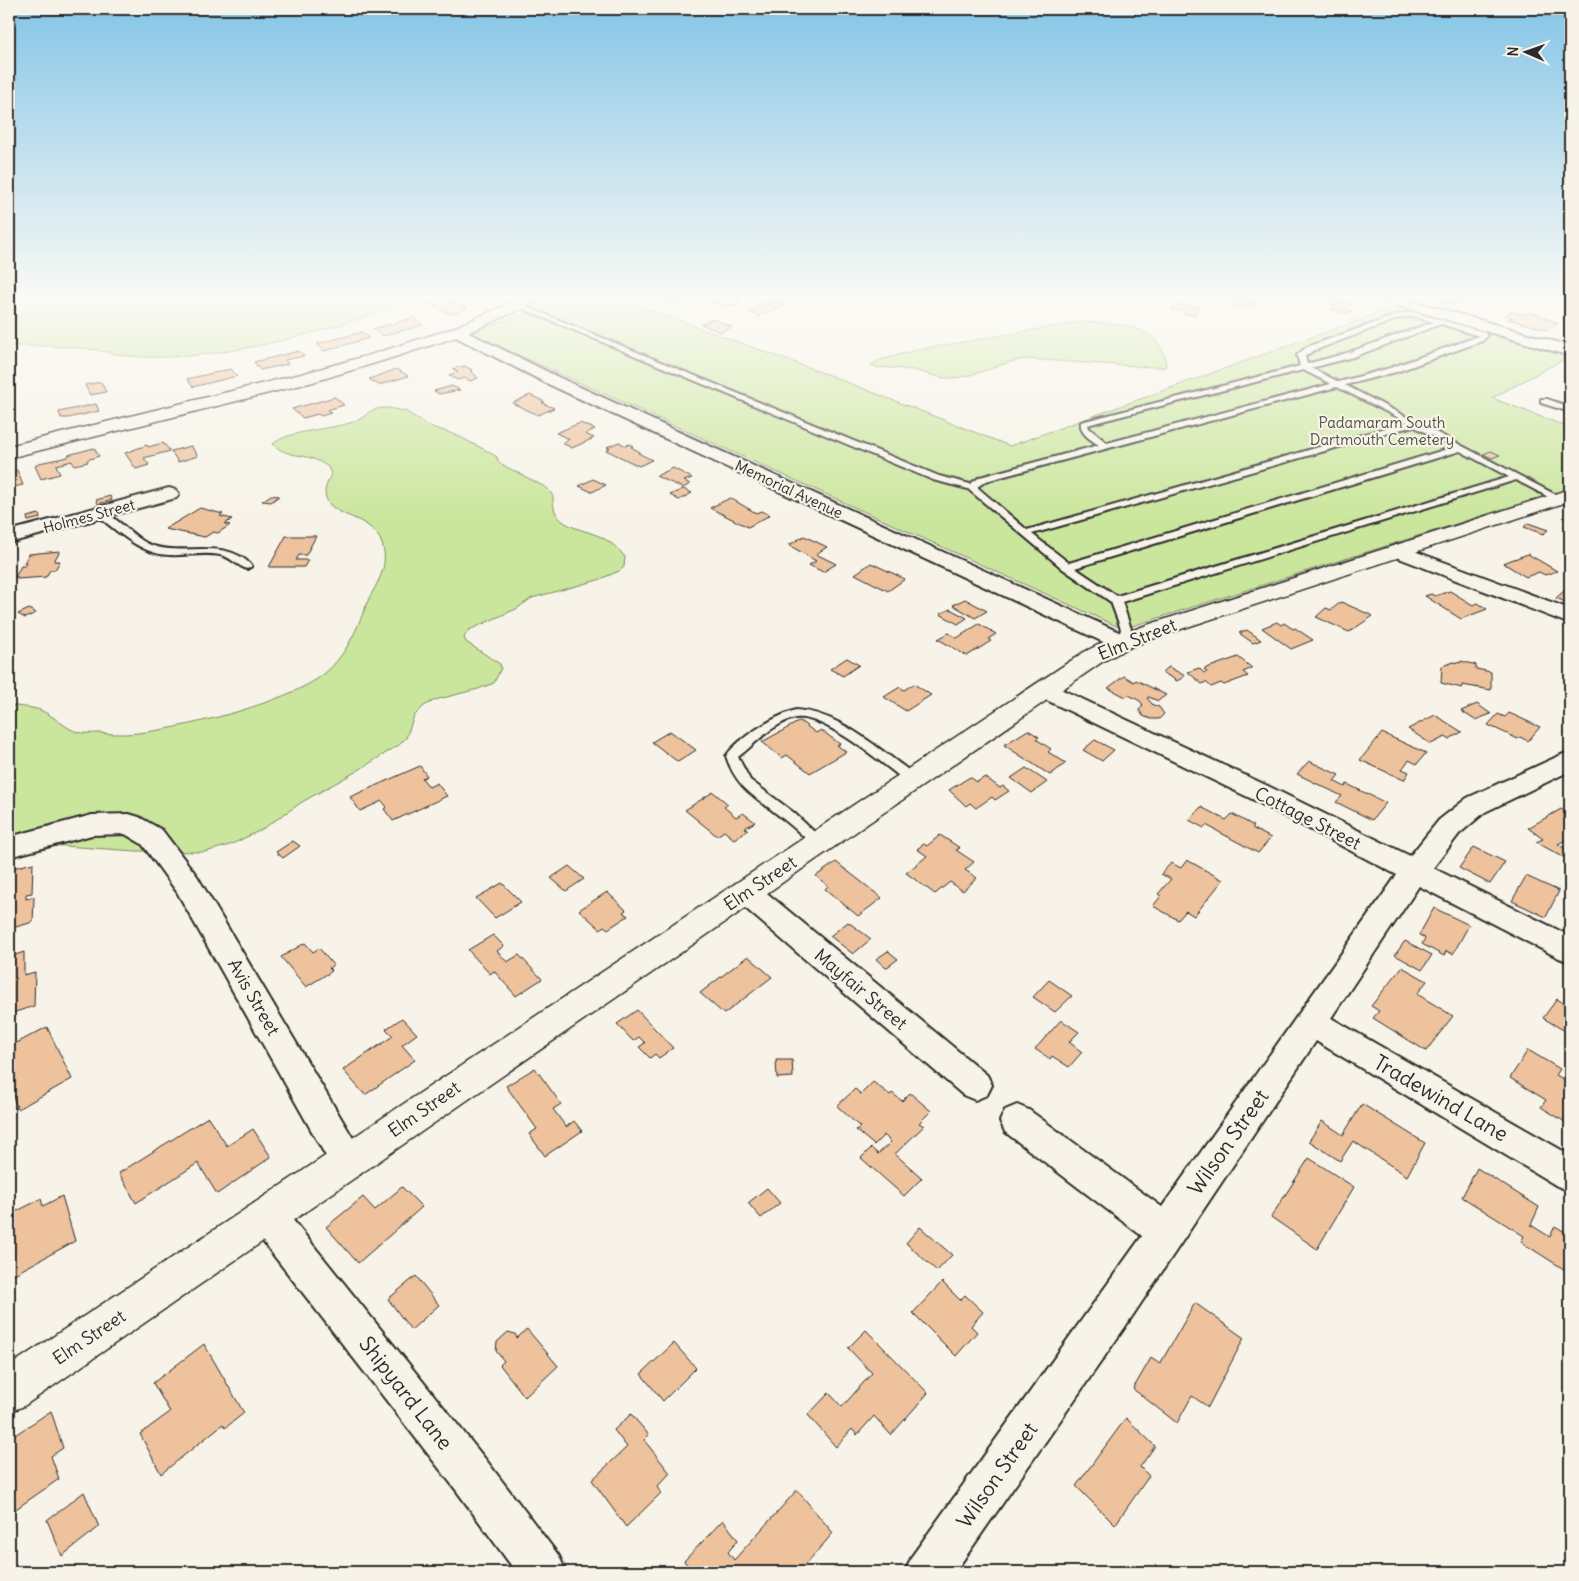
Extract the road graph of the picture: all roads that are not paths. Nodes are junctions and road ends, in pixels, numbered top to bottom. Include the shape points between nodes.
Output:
1 (325, 373) edge
2 (538, 373) edge
3 (690, 373) edge
4 (1282, 373) edge
5 (1316, 373) edge
6 (1383, 373) edge
7 (1340, 385) junction
8 (1544, 401) dead end
9 (1570, 410) edge
10 (1414, 423) junction
11 (1106, 446) junction
12 (1461, 448) junction
13 (9, 452) edge
14 (1517, 477) junction
15 (971, 487) junction
16 (169, 494) dead end
17 (1565, 497) edge
18 (98, 513) junction
19 (1025, 532) junction
20 (9, 537) edge
21 (1398, 551) junction
22 (247, 566) dead end
23 (1068, 567) junction
24 (1116, 600) junction
25 (1570, 617) edge
26 (1122, 642) junction
27 (1044, 690) junction
28 (1570, 762) edge
29 (912, 780) junction
30 (819, 843) junction
31 (9, 847) edge
32 (1414, 872) junction
33 (746, 892) junction
34 (1570, 950) edge
35 (1311, 1022) junction
36 (975, 1085) dead end
37 (1017, 1121) dead end
38 (348, 1162) junction
39 (1570, 1174) edge
40 (267, 1216) junction
41 (1166, 1232) junction
42 (9, 1391) edge
43 (542, 1572) edge
44 (928, 1572) edge

1 - 13 street
2 - 26 street, Memorial Avenue
3 - 15 lane via 936,478
4 - 11 lane via 1084,424 1086,432
5 - 7 lane
6 - 7 lane
7 - 10 lane
7 - 11 lane
8 - 9 lane
10 - 12 lane
10 - 19 lane
11 - 15 lane via 983,479
12 - 14 lane
12 - 23 lane
14 - 17 lane
14 - 24 lane
15 - 19 lane
16 - 18 street, Holmes Street
17 - 21 street, Elm Street
18 - 20 street, Holmes Street
18 - 22 lane via 156,551 202,550 231,556
19 - 23 lane
21 - 25 street
21 - 26 street, Elm Street
23 - 24 lane
24 - 26 lane via 1126,629
26 - 27 street, Elm Street
27 - 29 street, Elm Street
27 - 32 street, Cottage Street via 1261,793
28 - 32 street, Wilson Street via 1476,805 1449,827
29 - 30 street, Elm Street
29 - 30 lane via 845,730 817,718 798,714 775,723 732,756 736,771 751,790 784,812
30 - 33 street, Elm Street
31 - 38 street, Avis Street via 92,825 129,824 152,837 187,884
32 - 34 street, Cottage Street
32 - 35 street, Wilson Street
33 - 36 street, Mayfair Street
33 - 38 street, Elm Street
35 - 39 street, Tradewind Lane
35 - 41 street, Wilson Street
37 - 41 street
38 - 40 street, Elm Street
40 - 42 street, Elm Street
40 - 43 street, Shipyard Lane via 471,1475
41 - 44 street, Wilson Street

